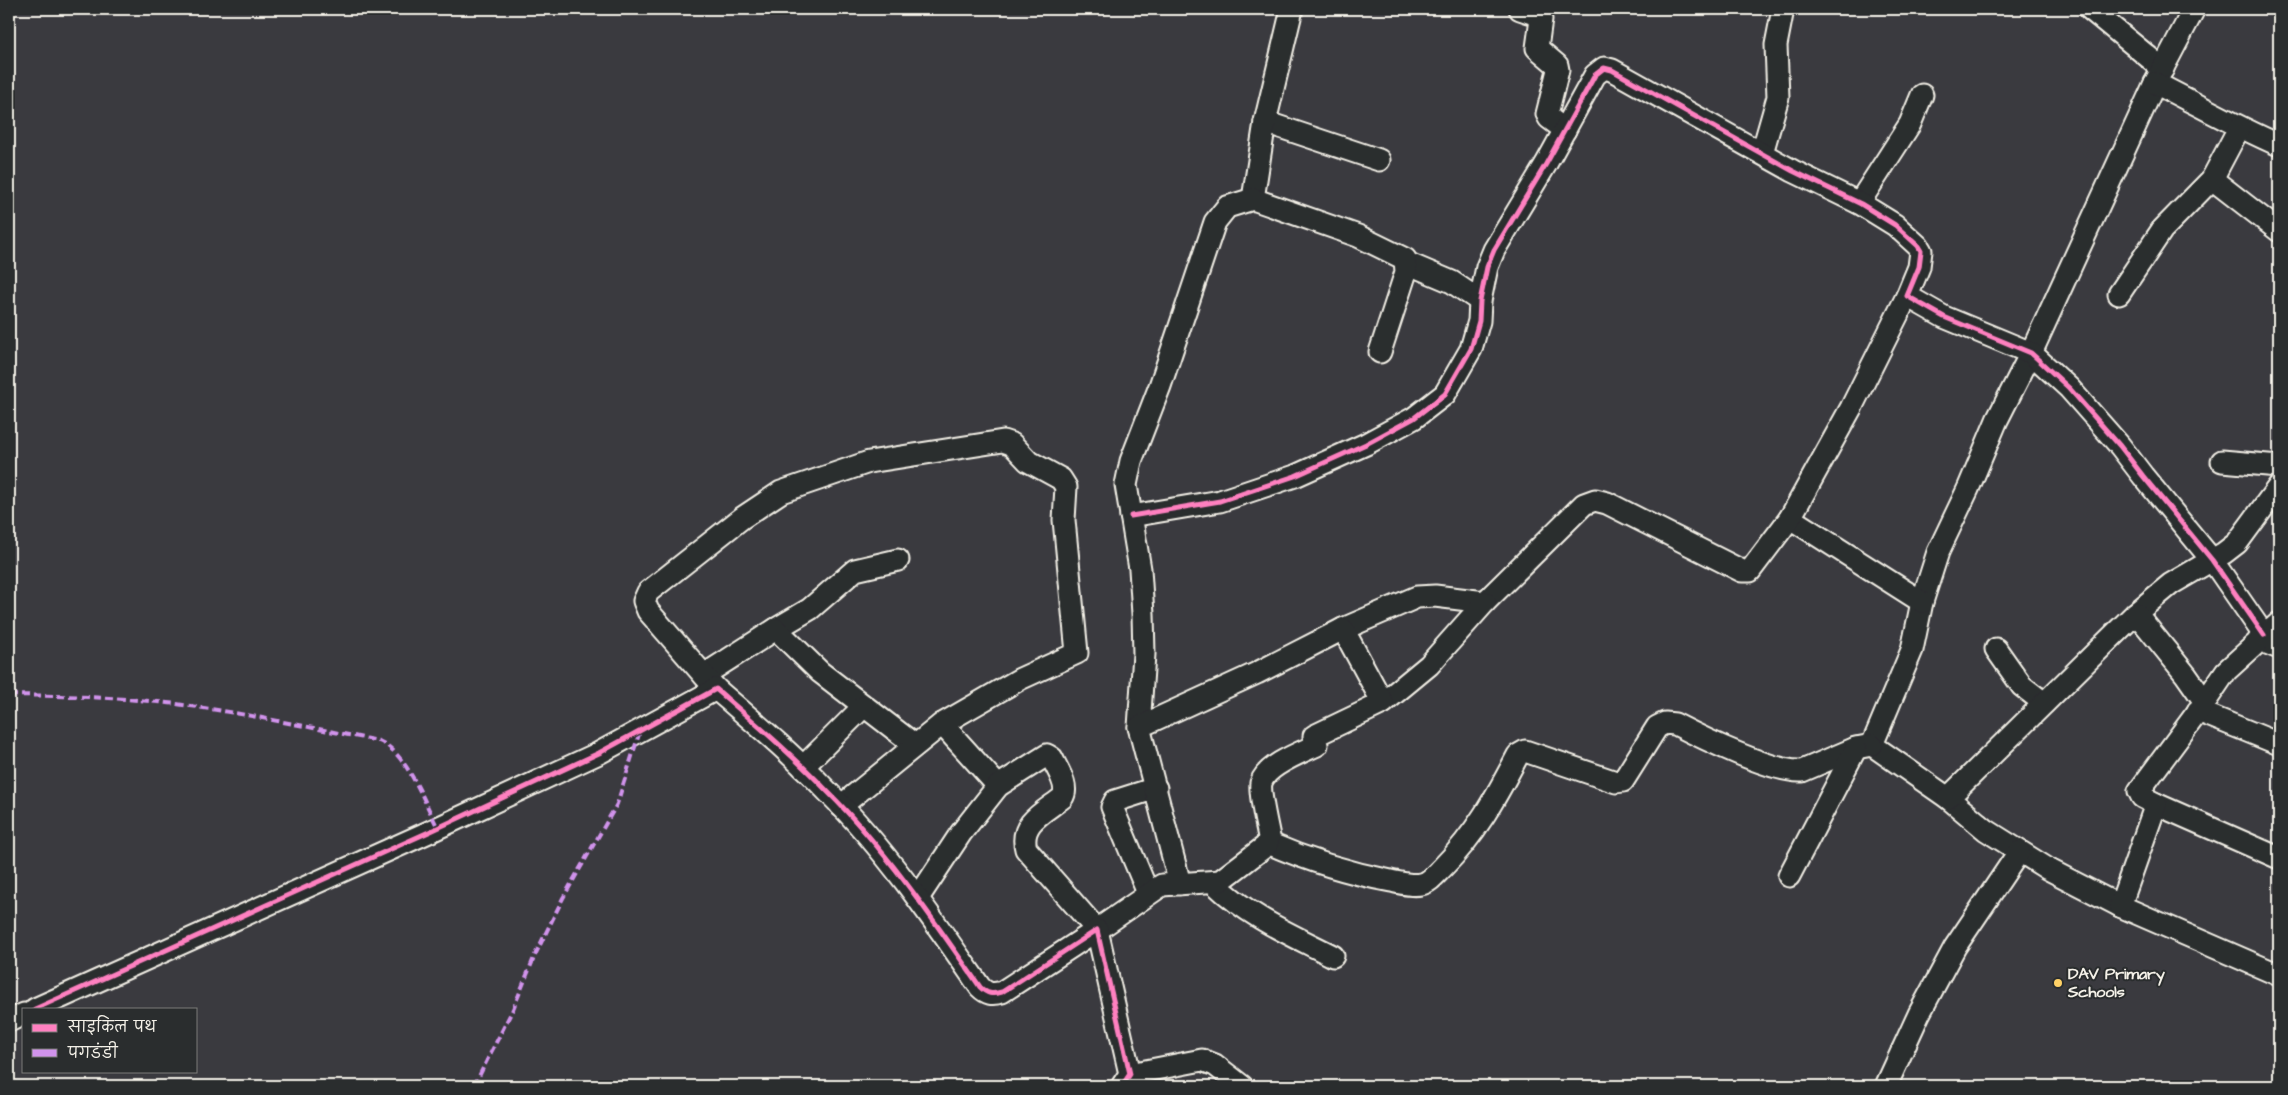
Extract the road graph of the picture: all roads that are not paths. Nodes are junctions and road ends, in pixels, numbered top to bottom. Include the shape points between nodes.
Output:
1 (1292, 9) edge
2 (1520, 9) edge
3 (1783, 9) edge
4 (2090, 9) edge
5 (2194, 9) edge
6 (2159, 76) junction
7 (1922, 95) dead end
8 (1265, 122) junction
9 (2239, 128) junction
10 (1564, 130) junction
11 (2279, 145) edge
12 (1762, 153) junction
13 (1379, 160) dead end
14 (2212, 179) junction
15 (1253, 199) junction
16 (1860, 203) junction
17 (2279, 231) edge
18 (1406, 263) junction
19 (2119, 294) dead end
20 (1907, 296) junction
21 (1480, 302) junction
22 (1380, 352) dead end
23 (2032, 354) junction
24 (2222, 461) dead end
25 (2279, 466) edge
26 (2279, 486) edge
27 (1131, 516) junction
28 (1790, 518) junction
29 (898, 560) dead end
30 (2212, 560) junction
31 (1484, 602) junction
32 (1922, 602) junction
33 (2136, 613) junction
34 (776, 629) junction
35 (1343, 629) junction
36 (2270, 636) edge
37 (1996, 649) dead end
38 (710, 682) junction
39 (1383, 703) junction
40 (2044, 703) junction
41 (863, 707) junction
42 (2202, 707) junction
43 (942, 724) junction
44 (1139, 727) junction
45 (2279, 744) edge
46 (915, 745) junction
47 (1864, 747) junction
48 (803, 767) junction
49 (998, 786) junction
50 (1156, 788) junction
51 (1948, 798) junction
52 (2156, 804) junction
53 (841, 806) junction
54 (1268, 843) junction
55 (2019, 852) junction
56 (2279, 858) edge
57 (1790, 876) dead end
58 (1214, 883) junction
59 (1180, 884) junction
60 (1148, 893) junction
61 (918, 898) junction
62 (2120, 906) junction
63 (1097, 930) junction
64 (1332, 956) dead end
65 (2279, 975) edge
66 (37, 1008) edge
67 (22, 1015) edge
68 (9, 1021) edge
69 (1126, 1080) edge
70 (1242, 1086) edge
71 (1886, 1086) edge

1 - 8 street
2 - 10 street via 1542,19 1537,48 1558,70 1547,114
3 - 12 street via 1776,45 1778,97
4 - 6 street
5 - 6 street
6 - 9 street
6 - 23 street
7 - 16 street via 1910,124
8 - 13 street
8 - 15 street
9 - 11 street
9 - 14 street
10 - 12 street via 1595,75 1604,68
10 - 21 street via 1494,250
12 - 16 street
14 - 17 street
14 - 19 street via 2162,230
15 - 18 street via 1358,236 1399,255
15 - 27 street via 1227,207 1215,222 1131,461 1126,484
16 - 20 street via 1895,225 1921,251 1919,267
18 - 21 street via 1452,282
18 - 22 street via 1406,272
20 - 23 street via 1944,317
20 - 28 street via 1851,408
21 - 27 street via 1479,321 1471,350 1445,394 1414,418 1295,476 1220,502
23 - 30 street via 2069,388 2120,446
23 - 32 street via 1938,552
24 - 25 street
26 - 30 street via 2237,543
27 - 44 street via 1143,614
28 - 31 street via 1747,572 1601,500 1589,501
28 - 32 street
29 - 34 street via 855,570 810,610
30 - 33 street via 2171,584
30 - 36 street
31 - 35 street via 1416,597
31 - 39 street via 1429,665
32 - 47 street via 1912,650
33 - 40 street
33 - 42 street via 2186,675
34 - 38 street
34 - 41 street via 820,672
35 - 39 street
35 - 44 street via 1258,673
36 - 42 street via 2226,670
37 - 40 street via 2022,686
38 - 43 street via 645,606 648,592 742,518 781,492 869,462 920,452 1007,442 1028,461 1061,479 1066,487 1064,520 1078,649 1073,656 1020,679
38 - 48 street
38 - 66 street via 600,753
39 - 54 street via 1315,736 1317,745 1281,761 1264,779 1261,787
40 - 51 street
41 - 46 street
41 - 48 street
42 - 45 street
42 - 52 street via 2139,791 2142,797
43 - 46 street
43 - 49 street
44 - 50 street
46 - 53 street
47 - 51 street
47 - 54 street via 1795,772 1757,760 1675,724 1664,723 1657,727 1623,781 1616,782 1524,751 1518,755 1484,818 1459,851 1422,884 1375,878 1300,857
47 - 57 street
48 - 53 street
49 - 61 street via 961,833
49 - 63 street via 1044,756 1052,758 1065,793 1030,823 1024,842 1026,849
50 - 59 street
50 - 60 street via 1115,801 1112,807
51 - 55 street
52 - 56 street
52 - 62 street
53 - 61 street
54 - 58 street via 1243,865
55 - 62 street
55 - 71 street via 1954,947
58 - 59 street
58 - 64 street via 1239,906
59 - 60 street via 1162,885
60 - 63 street
61 - 63 street via 980,987 988,993 1002,992
62 - 65 street
63 - 69 street
67 - 68 street
69 - 70 street via 1202,1060 1215,1064

